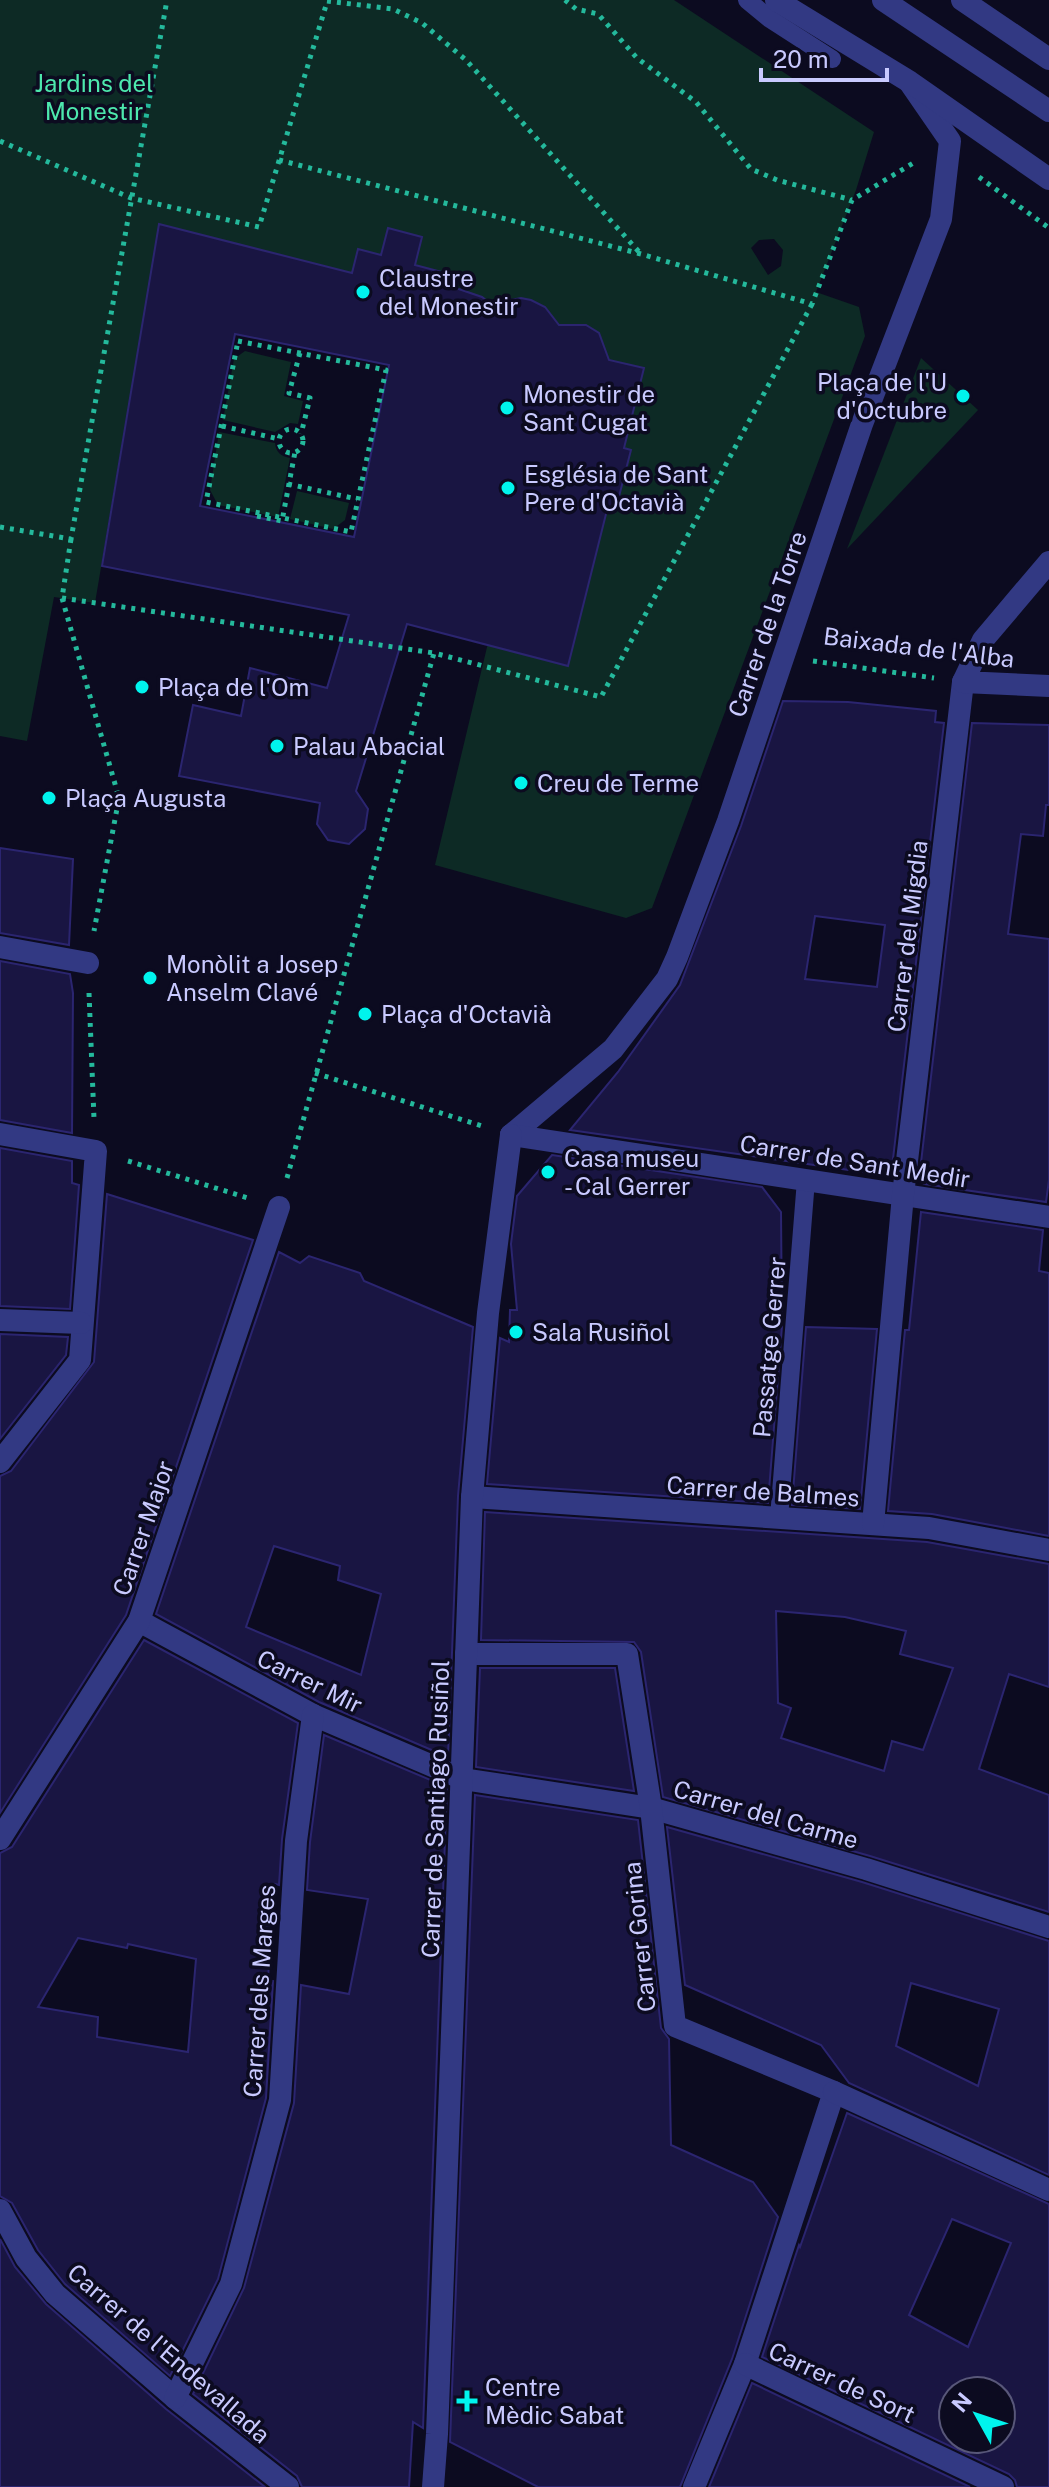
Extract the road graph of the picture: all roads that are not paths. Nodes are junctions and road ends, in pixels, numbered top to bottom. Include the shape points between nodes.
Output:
1 (747, 0) edge
2 (776, 0) edge
3 (883, 0) edge
4 (963, 1) edge
5 (832, 59) dead end
6 (1049, 59) edge
7 (910, 82) junction
8 (1049, 111) edge
9 (1049, 179) edge
10 (1049, 562) edge
11 (963, 682) junction
12 (1049, 686) edge
13 (0, 947) edge
14 (88, 963) road end
15 (0, 1134) edge
16 (511, 1135) junction
17 (806, 1180) junction
18 (903, 1195) junction
19 (279, 1207) road end
20 (1049, 1217) edge
21 (0, 1320) edge
22 (81, 1323) junction
23 (0, 1462) edge
24 (472, 1497) junction
25 (779, 1518) junction
26 (873, 1524) junction
27 (1049, 1550) edge
28 (139, 1621) junction
29 (466, 1654) junction
30 (313, 1715) junction
31 (463, 1779) junction
32 (651, 1808) junction
33 (0, 1839) edge
34 (1049, 1927) edge
35 (834, 2092) junction
36 (1049, 2190) edge
37 (0, 2210) edge
38 (745, 2364) junction
39 (175, 2398) junction
40 (288, 2487) edge
41 (433, 2487) edge
42 (694, 2487) edge
43 (1003, 2487) edge

1 - 5 lane
2 - 7 street
3 - 8 street
4 - 6 street
7 - 9 street
7 - 16 street, Carrer de la Torre via 950,149 941,219 862,424 691,921 667,979 613,1049
10 - 11 street, Carrer del Migdia via 983,640
11 - 12 street, Baixada de l'Alba
11 - 18 street, Carrer del Migdia
13 - 14 street
15 - 22 street via 96,1151
16 - 17 street, Carrer de Sant Medir
16 - 24 street, Carrer de Santiago Rusiñol
17 - 18 street, Carrer de Sant Medir
17 - 25 lane, Passatge Gerrer
18 - 20 street, Carrer de Sant Medir
18 - 26 street, Carrer del Migdia
19 - 28 street, Carrer Major
21 - 22 street
22 - 23 street via 80,1360
24 - 25 street, Carrer de Balmes
24 - 29 street, Carrer de Santiago Rusiñol
25 - 26 street, Carrer de Balmes
26 - 27 street, Carrer de Balmes via 929,1528
28 - 30 street, Carrer Mir
28 - 33 street, Carrer Major
29 - 31 street, Carrer de Santiago Rusiñol
29 - 32 street, Carrer Gorina via 627,1654
30 - 31 street, Carrer Mir
30 - 39 street, Carrer dels Marges via 296,1841 280,2100 231,2284
31 - 32 street, Carrer del Carme
31 - 41 street, Carrer de Santiago Rusiñol
32 - 34 street, Carrer del Carme
32 - 35 street, Carrer Gorina via 675,2026
35 - 36 street
35 - 38 street
37 - 39 street, Carrer de l'Endevallada via 26,2258 55,2294
38 - 42 street
38 - 43 street, Carrer de Sort
39 - 40 street, Carrer de l'Endevallada

